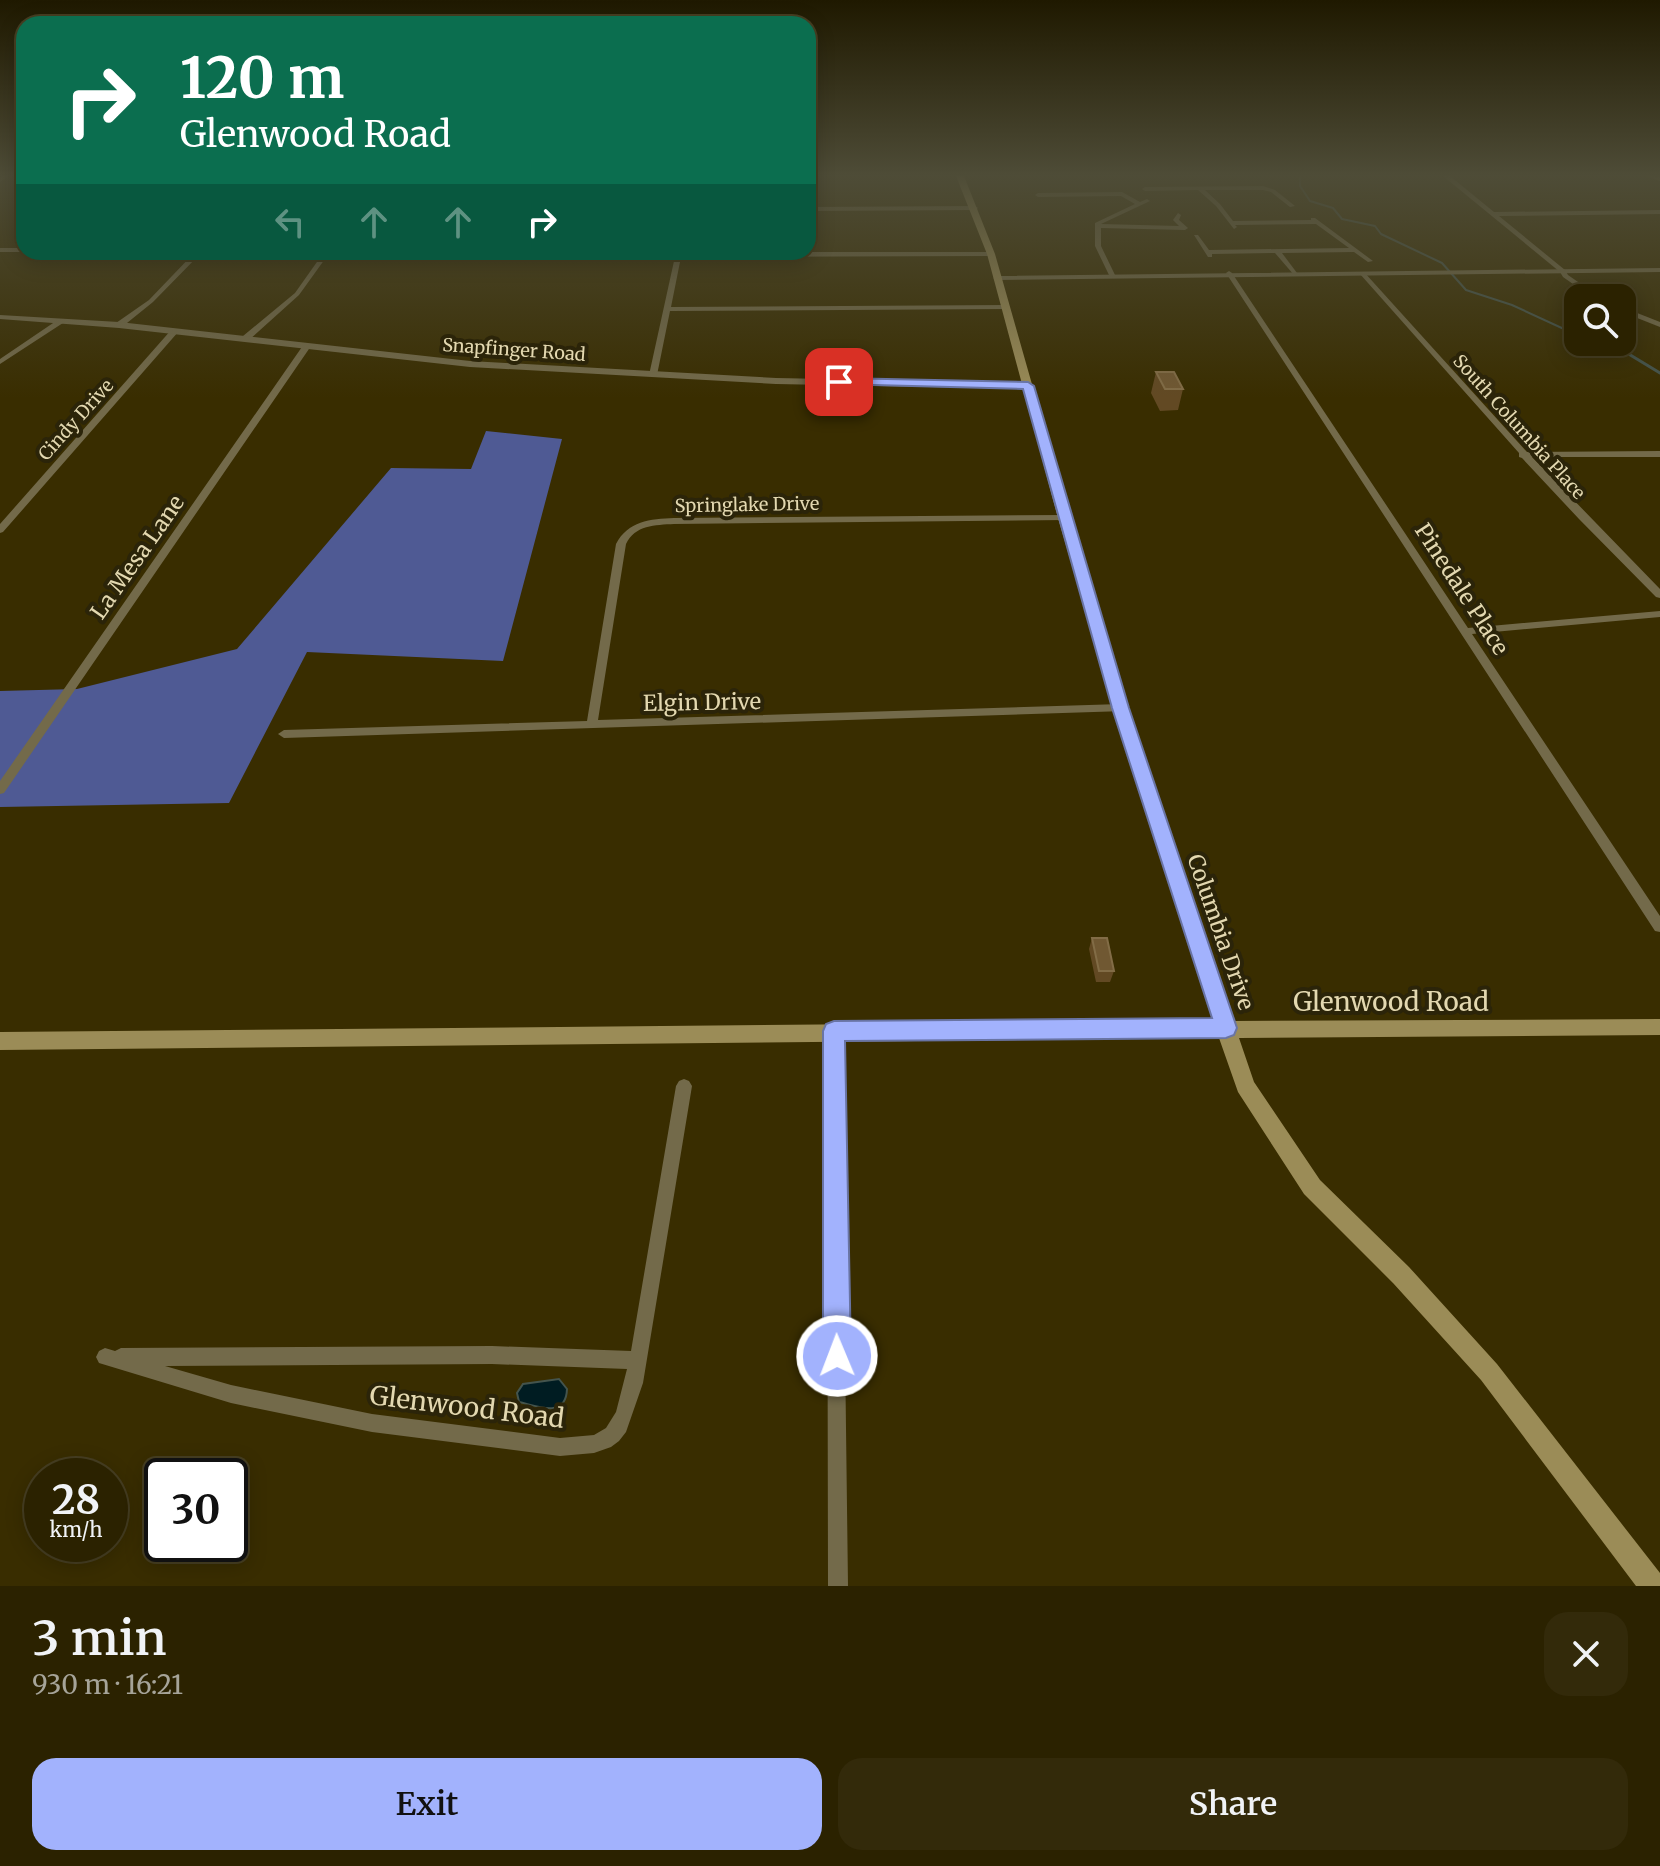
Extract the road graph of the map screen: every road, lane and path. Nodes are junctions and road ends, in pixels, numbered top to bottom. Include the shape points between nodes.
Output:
1 (990, 250) edge
2 (1100, 250) edge
3 (1206, 250) edge
4 (1356, 250) joint
5 (1537, 250) edge
6 (1278, 252) junction
7 (816, 254) edge
8 (991, 254) junction
9 (191, 260) edge
10 (321, 260) edge
11 (678, 260) edge
12 (1370, 261) dead end
13 (1660, 270) edge
14 (1563, 271) junction
15 (1229, 273) junction
16 (1294, 273) junction
17 (1362, 273) junction
18 (1112, 275) junction
19 (997, 278) junction
20 (1577, 284) edge
21 (1006, 307) junction
22 (667, 309) junction
23 (1636, 315) edge
24 (0, 317) edge
25 (62, 321) junction
26 (119, 325) junction
27 (1660, 325) edge
28 (175, 331) junction
29 (246, 338) junction
30 (307, 346) junction
31 (0, 362) edge
32 (653, 375) junction
33 (1028, 386) junction
34 (1660, 454) edge
35 (1522, 455) junction
36 (1064, 518) junction
37 (0, 530) edge
38 (1660, 595) edge
39 (1660, 614) edge
40 (1466, 631) junction
41 (1121, 708) junction
42 (592, 723) junction
43 (284, 734) dead end
44 (0, 790) edge
45 (1660, 927) edge
46 (1660, 1027) edge
47 (1226, 1028) junction
48 (834, 1031) junction
49 (0, 1041) edge
50 (684, 1086) dead end
51 (638, 1360) junction
52 (838, 1586) edge
53 (1653, 1586) edge

1 - 8 main road, Columbia Drive
2 - 18 street
3 - 6 street
4 - 6 street
4 - 12 street
5 - 14 street
6 - 16 street
7 - 8 street
8 - 19 main road, Columbia Drive
9 - 26 street
10 - 29 street via 297,294
11 - 22 street
13 - 14 street
14 - 17 street
14 - 20 street
15 - 16 street
15 - 18 street
15 - 40 street, Pinedale Place
16 - 17 street
17 - 35 street, South Columbia Place
18 - 19 street
19 - 21 main road, Columbia Drive
21 - 22 street
21 - 33 main road, Columbia Drive
22 - 32 street
23 - 27 street
24 - 25 street, Snapfinger Road
25 - 26 street, Snapfinger Road
25 - 31 street
26 - 28 street, Snapfinger Road
28 - 29 street, Snapfinger Road
28 - 37 street, Cindy Drive
29 - 30 street, Snapfinger Road
30 - 32 street, Snapfinger Road
30 - 44 street, La Mesa Lane
32 - 33 street, Snapfinger Road
33 - 36 main road, Columbia Drive
34 - 35 street
35 - 38 street, South Columbia Place
36 - 41 main road, Columbia Drive
36 - 42 street, Springlake Drive via 642,524 621,544
39 - 40 street
40 - 45 street, Pinedale Place
41 - 42 street, Elgin Drive
41 - 47 main road, Columbia Drive
42 - 43 street, Elgin Drive
46 - 47 main road, Glenwood Road
47 - 48 main road, Glenwood Road
47 - 53 main road, Columbia Drive via 1245,1086 1312,1187 1489,1372
48 - 49 main road, Glenwood Road
48 - 52 street
50 - 51 street, Glenwood Road
51 - 51 street, Glenwood Road via 477,1355 105,1357 231,1394 372,1423 560,1447 592,1446 612,1437 624,1419

